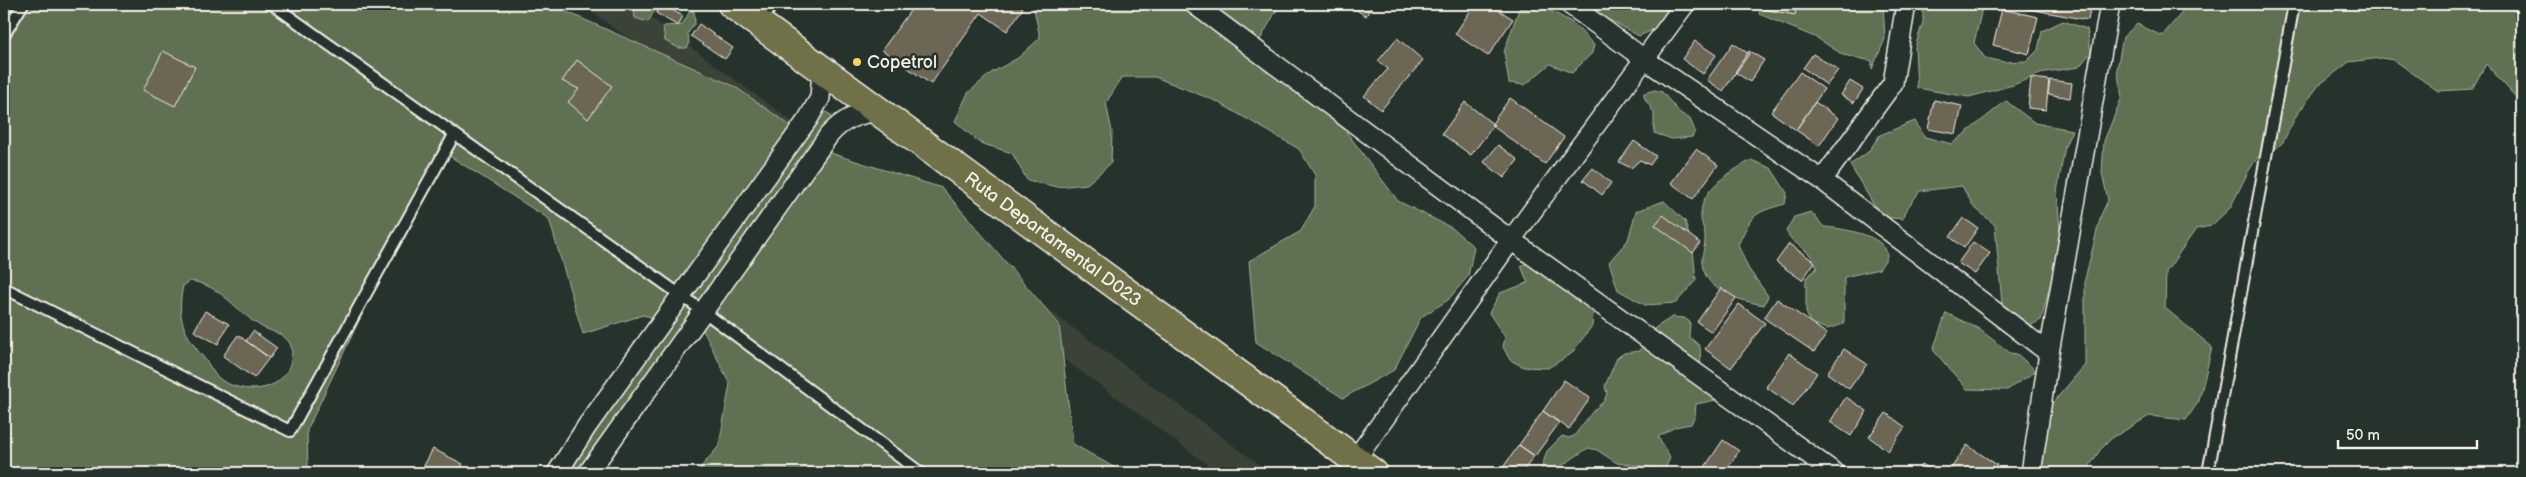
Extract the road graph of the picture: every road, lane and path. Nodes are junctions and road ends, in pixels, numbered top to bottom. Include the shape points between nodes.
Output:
1 (23, 4) edge
2 (272, 4) edge
3 (732, 4) edge
4 (1194, 4) edge
5 (1569, 4) edge
6 (1685, 4) edge
7 (1906, 4) edge
8 (2110, 4) edge
9 (2294, 4) edge
10 (761, 12) edge
11 (4, 35) edge
12 (1644, 59) junction
13 (822, 70) junction
14 (877, 111) junction
15 (454, 136) junction
16 (1822, 180) junction
17 (1511, 240) junction
18 (4, 288) edge
19 (680, 296) junction
20 (703, 311) junction
21 (2049, 353) junction
22 (1364, 467) edge
23 (557, 473) edge
24 (588, 473) edge
25 (921, 473) edge
26 (1834, 473) edge
27 (2032, 473) edge
28 (2208, 473) edge

1 - 11 lane
2 - 15 lane
3 - 10 main road, Ruta Departamental D023
4 - 17 street
5 - 12 street
6 - 12 street
7 - 16 street via 1893,83
8 - 21 street
9 - 28 lane
10 - 13 main road, Ruta Departamental D023
12 - 16 street
12 - 17 street
13 - 14 main road, Ruta Departamental D023
13 - 19 street via 816,108
14 - 20 street via 858,114 836,127
14 - 22 main road, Ruta Departamental D023
15 - 18 lane via 290,431
15 - 19 lane
16 - 21 street
17 - 22 street
17 - 26 street
19 - 20 lane
19 - 23 street
20 - 24 street
20 - 25 lane
21 - 27 street

